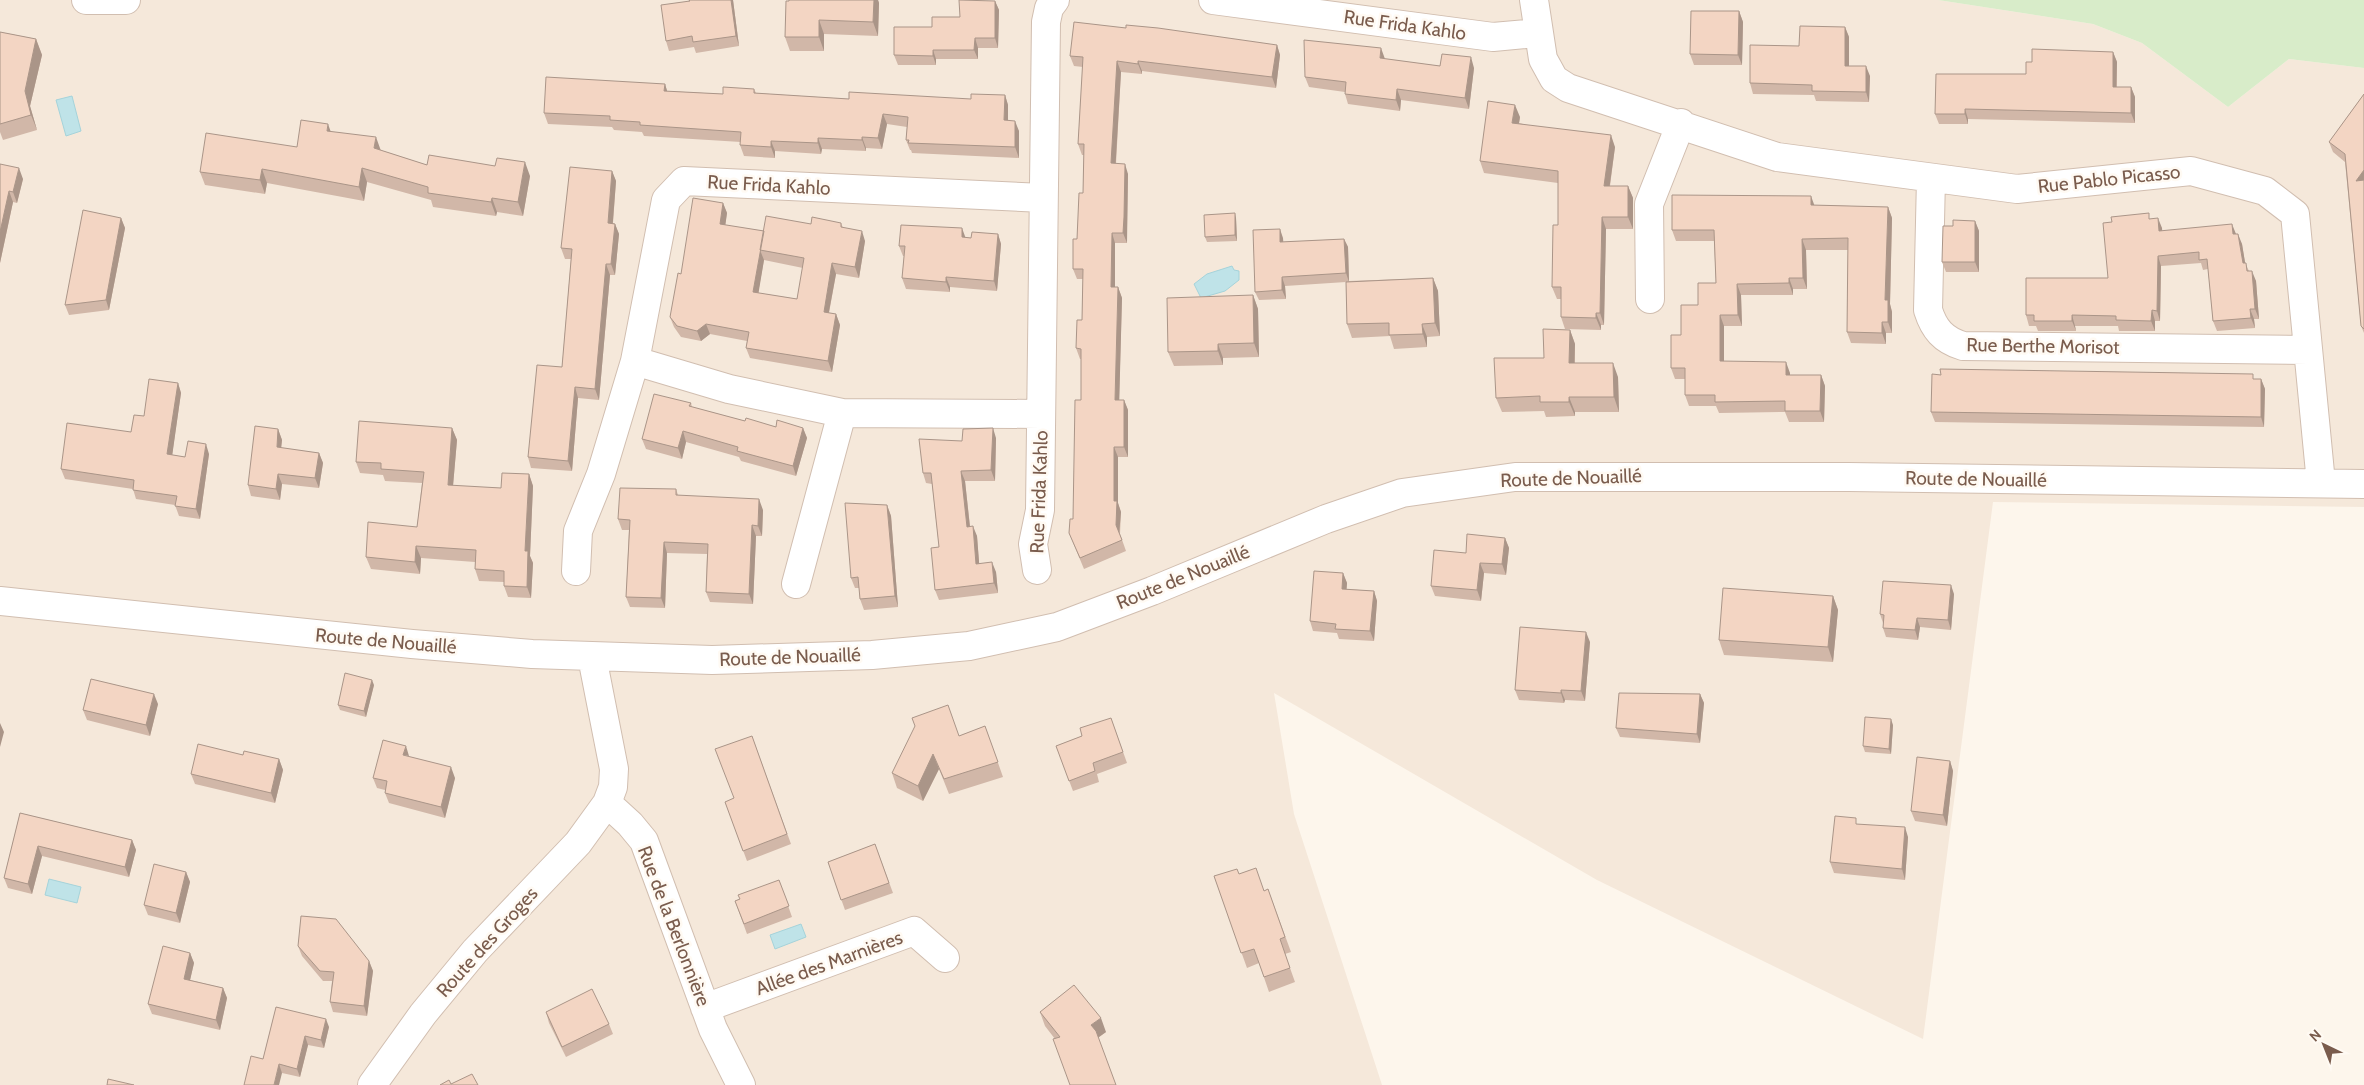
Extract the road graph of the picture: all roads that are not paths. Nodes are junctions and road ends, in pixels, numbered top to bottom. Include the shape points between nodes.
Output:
1 (86, 0) edge
2 (126, 0) edge
3 (1055, 0) edge
4 (1213, 0) edge
5 (1534, 0) edge
6 (1537, 33) junction
7 (1681, 123) junction
8 (1930, 178) junction
9 (1043, 198) junction
10 (1650, 299) dead end
11 (2308, 350) junction
12 (635, 361) junction
13 (842, 413) junction
14 (1041, 414) junction
15 (2321, 483) junction
16 (2364, 484) edge
17 (1038, 570) dead end
18 (576, 571) dead end
19 (796, 584) dead end
20 (0, 601) edge
21 (592, 657) junction
22 (607, 803) junction
23 (945, 958) dead end
24 (705, 1008) junction
25 (372, 1085) edge
26 (741, 1085) edge

1 - 2 street
3 - 9 street, Rue Frida Kahlo via 1049,8 1046,22
4 - 6 street, Rue Frida Kahlo via 1493,37
5 - 6 street, Rue Pablo Picasso
6 - 7 street, Rue Pablo Picasso via 1543,59 1554,79 1568,88
7 - 8 street, Rue Pablo Picasso via 1777,157
7 - 10 street via 1649,204
8 - 11 street, Rue Pablo Picasso via 2017,189 2192,171 2265,191 2295,214
8 - 11 street, Rue Berthe Morisot via 1928,310 1932,323 1950,342 1963,346
9 - 12 street, Rue Frida Kahlo via 684,181 666,200
9 - 14 street, Rue Frida Kahlo
11 - 15 street, Rue Pablo Picasso
12 - 13 street, Rue Frida Kahlo via 729,389
12 - 18 street, Rue Frida Kahlo via 601,474 578,531
13 - 14 street, Rue Frida Kahlo
13 - 19 street
14 - 17 street, Rue Frida Kahlo via 1040,510 1033,544
15 - 16 street, Route de Nouaillé
15 - 21 street, Route de Nouaillé via 1839,476 1515,477 1402,493 1326,519 1057,627 969,646 872,655 712,660
20 - 21 street, Route de Nouaillé via 412,644
21 - 22 street via 614,769 613,787
22 - 24 street, Rue de la Berlonnière via 644,841
22 - 25 street, Route des Groges via 578,843 469,958 423,1014
23 - 24 street, Allée des Marnières via 914,931
24 - 26 street, Rue de la Berlonnière

